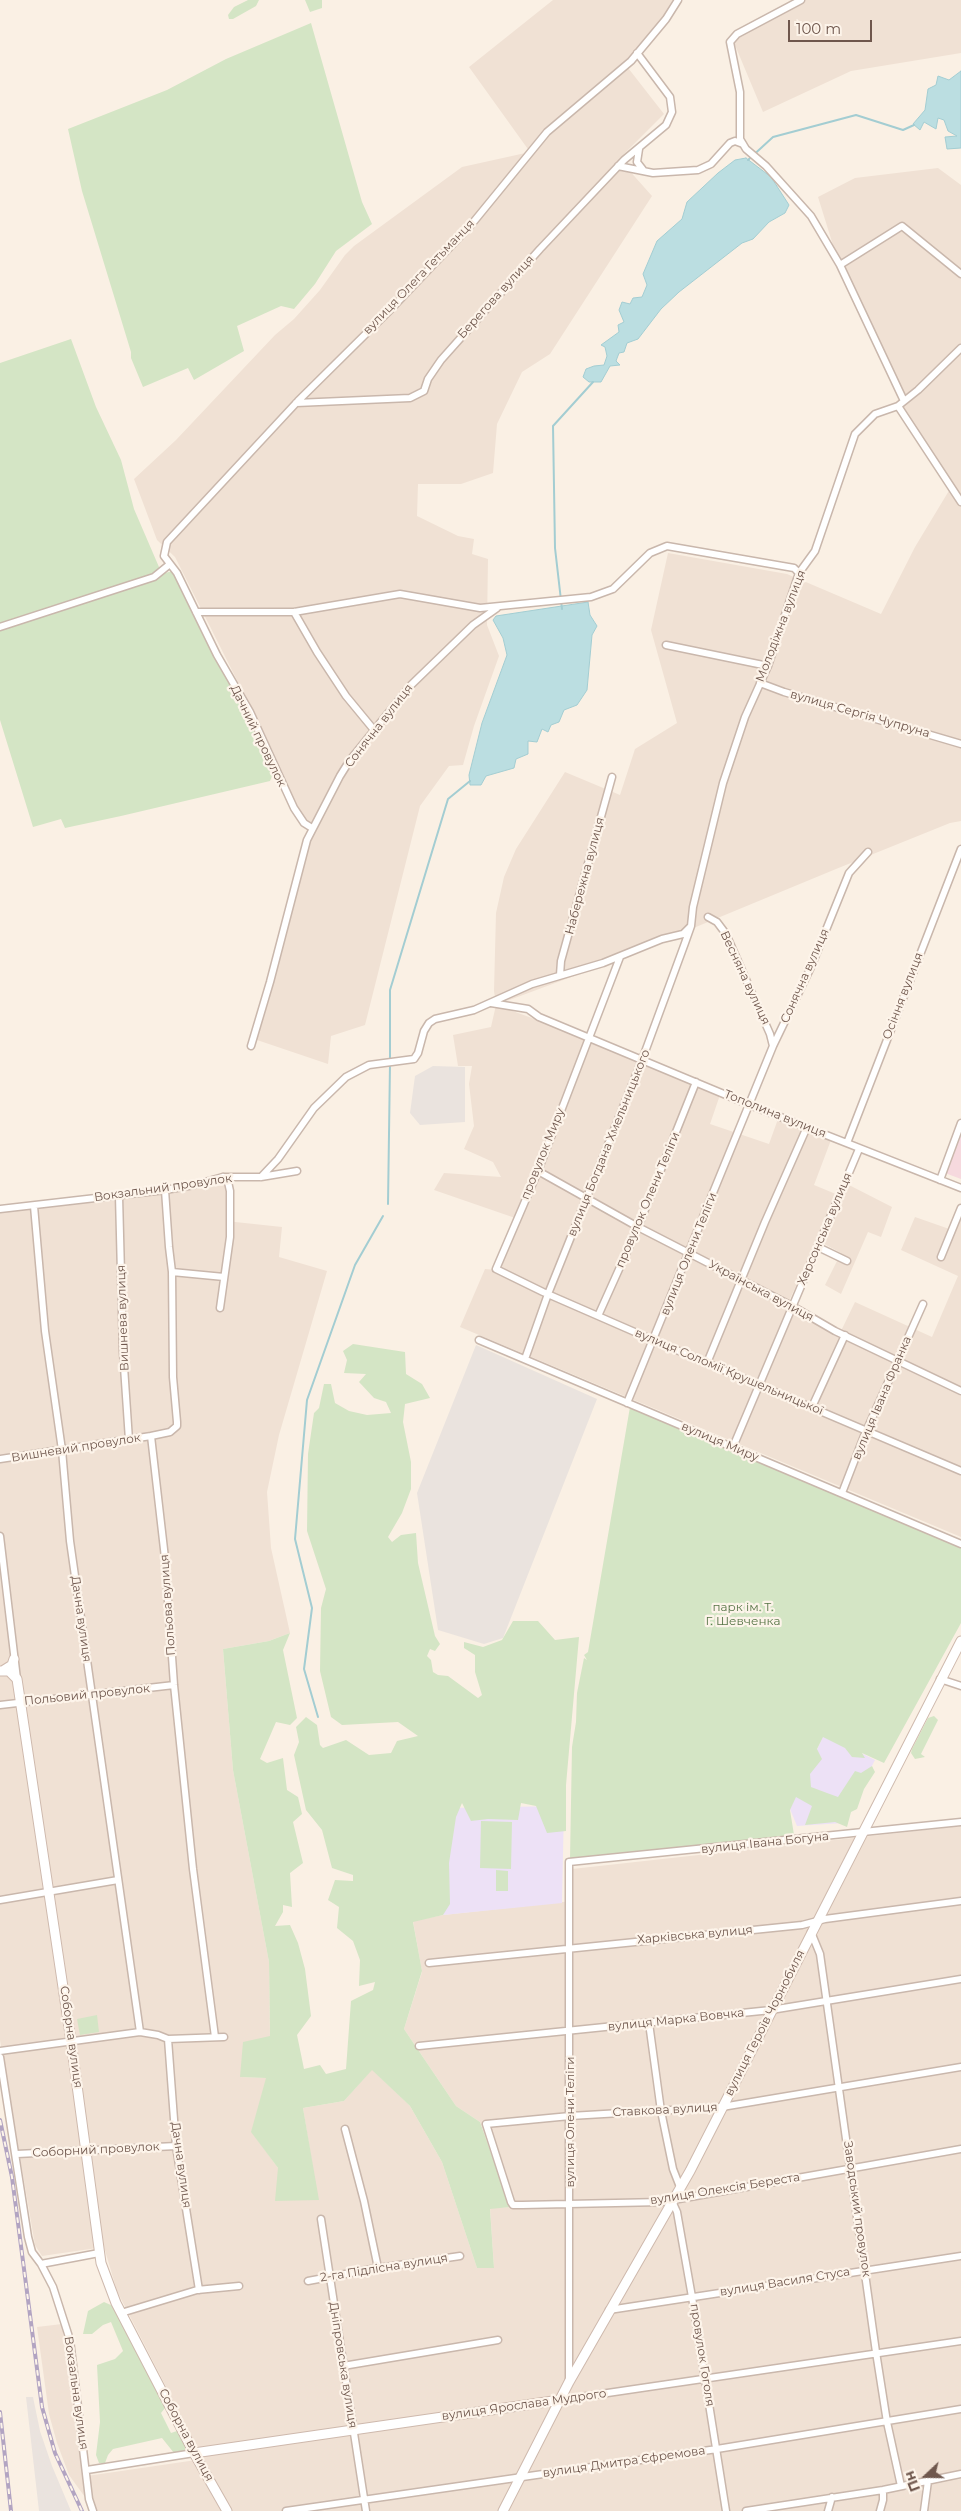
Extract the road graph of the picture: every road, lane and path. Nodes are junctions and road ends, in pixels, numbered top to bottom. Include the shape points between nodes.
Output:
1 (678, 0) edge
2 (800, 0) edge
3 (637, 53) junction
4 (743, 144) junction
5 (640, 148) junction
6 (618, 166) junction
7 (644, 171) junction
8 (840, 265) junction
9 (961, 274) edge
10 (961, 348) edge
11 (901, 403) junction
12 (296, 404) junction
13 (961, 502) edge
14 (164, 556) joint
15 (170, 564) junction
16 (799, 573) junction
17 (497, 608) junction
18 (196, 612) junction
19 (294, 612) junction
20 (0, 627) edge
21 (666, 644) dead end
22 (768, 666) junction
23 (760, 683) junction
24 (374, 730) junction
25 (961, 744) edge
26 (612, 777) dead end
27 (312, 828) junction
28 (961, 849) edge
29 (868, 852) dead end
30 (708, 917) dead end
31 (691, 926) junction
32 (620, 957) junction
33 (560, 975) junction
34 (490, 1003) junction
35 (589, 1038) junction
36 (251, 1046) dead end
37 (773, 1046) junction
38 (642, 1060) junction
39 (696, 1082) junction
40 (750, 1105) junction
41 (961, 1123) edge
42 (807, 1128) junction
43 (846, 1143) junction
44 (859, 1149) junction
45 (297, 1171) dead end
46 (538, 1171) junction
47 (223, 1177) junction
48 (261, 1177) junction
49 (940, 1180) junction
50 (961, 1188) edge
51 (166, 1190) junction
52 (119, 1196) junction
53 (588, 1200) junction
54 (34, 1206) junction
55 (961, 1208) edge
56 (0, 1209) edge
57 (638, 1227) junction
58 (818, 1247) junction
59 (689, 1253) junction
60 (941, 1257) dead end
61 (847, 1261) dead end
62 (497, 1270) joint
63 (172, 1272) junction
64 (224, 1277) junction
65 (741, 1279) junction
66 (548, 1294) junction
67 (923, 1304) dead end
68 (792, 1306) junction
69 (220, 1308) dead end
70 (598, 1316) junction
71 (845, 1335) junction
72 (479, 1340) dead end
73 (653, 1340) junction
74 (526, 1359) junction
75 (897, 1360) junction
76 (707, 1363) junction
77 (758, 1385) junction
78 (961, 1391) edge
79 (627, 1403) junction
80 (812, 1408) junction
81 (867, 1430) junction
82 (151, 1436) junction
83 (130, 1440) junction
84 (733, 1447) junction
85 (62, 1450) junction
86 (0, 1459) edge
87 (961, 1471) edge
88 (842, 1493) junction
89 (0, 1536) edge
90 (961, 1544) edge
91 (961, 1641) edge
92 (14, 1659) junction
93 (2, 1670) edge
94 (17, 1679) junction
95 (940, 1679) junction
96 (174, 1685) junction
97 (961, 1686) edge
98 (91, 1694) junction
99 (20, 1702) junction
100 (0, 1705) edge
101 (961, 1822) edge
102 (862, 1833) junction
103 (569, 1862) joint
104 (118, 1880) junction
105 (49, 1891) junction
106 (0, 1900) edge
107 (961, 1901) edge
108 (817, 1921) junction
109 (811, 1932) junction
110 (570, 1948) junction
111 (429, 1963) dead end
112 (961, 1979) edge
113 (828, 2001) junction
114 (771, 2010) junction
115 (649, 2023) junction
116 (140, 2032) junction
117 (570, 2032) junction
118 (215, 2037) junction
119 (224, 2037) dead end
120 (168, 2039) junction
121 (71, 2041) junction
122 (419, 2046) dead end
123 (0, 2051) edge
124 (0, 2057) edge
125 (961, 2067) edge
126 (840, 2087) junction
127 (722, 2107) junction
128 (661, 2111) junction
129 (570, 2116) junction
130 (486, 2124) joint
131 (345, 2129) dead end
132 (176, 2146) junction
133 (87, 2149) junction
134 (961, 2149) edge
135 (17, 2154) junction
136 (851, 2168) junction
137 (680, 2187) junction
138 (672, 2201) junction
139 (570, 2204) junction
140 (321, 2220) dead end
141 (99, 2253) junction
142 (460, 2256) dead end
143 (961, 2256) edge
144 (42, 2264) junction
145 (378, 2268) junction
146 (866, 2270) junction
147 (330, 2277) junction
148 (308, 2281) dead end
149 (239, 2286) dead end
150 (199, 2290) junction
151 (692, 2297) junction
152 (609, 2310) junction
153 (121, 2313) junction
154 (498, 2340) dead end
155 (961, 2340) edge
156 (876, 2352) junction
157 (343, 2366) junction
158 (706, 2379) junction
159 (569, 2382) junction
160 (560, 2400) junction
161 (961, 2409) edge
162 (887, 2422) junction
163 (352, 2430) junction
164 (717, 2449) junction
165 (194, 2453) junction
166 (87, 2470) junction
167 (961, 2474) edge
168 (521, 2476) junction
169 (928, 2481) junction
170 (901, 2486) junction
171 (883, 2490) junction
172 (832, 2497) junction
173 (364, 2499) junction
174 (93, 2511) edge
175 (227, 2511) edge
176 (286, 2511) edge
177 (366, 2511) edge
178 (503, 2511) edge
179 (726, 2511) edge
180 (746, 2511) edge
181 (828, 2511) edge
182 (880, 2511) edge
183 (924, 2511) edge

1 - 3 street, вулиця Олега Гетьманця
2 - 4 street via 735,36 730,42 740,92 739,133
3 - 5 street, Берегова вулиця via 670,97 672,112 661,132
3 - 12 street, вулиця Олега Гетьманця via 547,132 471,225
4 - 7 street via 738,141 730,143 711,164 698,170
4 - 8 street via 811,216
5 - 6 street, Берегова вулиця
5 - 7 street via 637,162
6 - 7 street
6 - 12 street, Берегова вулиця via 441,360 424,391 410,398
8 - 9 street via 902,226
8 - 11 street
10 - 11 street, Молодіжна вулиця
11 - 13 street
11 - 16 street, Молодіжна вулиця via 875,414 854,434 815,551
12 - 14 street, вулиця Олега Гетьманця via 167,542
14 - 15 street, Дачний провулок
15 - 18 street, Дачний провулок
15 - 20 street via 154,577
16 - 17 street via 794,568 673,546 661,547 650,553 620,584 599,595
16 - 22 street, Молодіжна вулиця
17 - 19 street via 400,594
17 - 24 street, Сонячна вулиця via 473,625 430,665
18 - 19 street
18 - 27 street, Дачний провулок via 250,712 294,808 304,823
19 - 24 street via 322,660
21 - 22 street
22 - 23 street, Молодіжна вулиця
23 - 25 street, вулиця Сергія Чупруна
23 - 31 street, Молодіжна вулиця via 723,783
24 - 27 street, Сонячна вулиця via 350,760
26 - 33 street, Набережна вулиця via 561,961
27 - 36 street, Сонячна вулиця
28 - 43 street, Осіння вулиця
29 - 37 street, Сонячна вулиця via 849,873 811,967
30 - 37 street, Весняна вулиця via 717,922 726,934
31 - 32 street via 683,934
31 - 38 street, вулиця Богдана Хмельницького
32 - 33 street
32 - 35 street, провулок Миру
33 - 34 street
34 - 35 street via 528,1009
34 - 48 street via 428,1023 414,1059 369,1065 346,1077 314,1108 278,1159
35 - 38 street, Тополина вулиця
35 - 46 street, провулок Миру
37 - 40 street, Сонячна вулиця
38 - 39 street, Тополина вулиця
38 - 53 street, вулиця Богдана Хмельницького
39 - 40 street, Тополина вулиця
39 - 57 street, провулок Олени Теліги
40 - 42 street, Тополина вулиця
40 - 59 street, вулиця Олени Теліги
41 - 49 street
42 - 43 street, Тополина вулиця
42 - 65 street
43 - 44 street, Тополина вулиця
44 - 49 street, Тополина вулиця
44 - 58 street, Херсонська вулиця
45 - 48 street, Вокзальний провулок
46 - 53 street, Українська вулиця
46 - 62 street, провулок Миру
47 - 48 street, Вокзальний провулок
47 - 51 street, Вокзальний провулок
47 - 64 street via 230,1191 230,1237
49 - 50 street, Тополина вулиця
51 - 52 street, Вокзальний провулок
51 - 63 street
52 - 54 street, Вокзальний провулок
52 - 83 street, Вишнева вулиця via 122,1352
53 - 57 street, Українська вулиця
53 - 66 street, вулиця Богдана Хмельницького
54 - 56 street, Вокзальний провулок
54 - 85 street, Дачна вулиця via 45,1331
55 - 60 street
57 - 59 street, Українська вулиця
57 - 70 street, провулок Олени Теліги
58 - 61 street
58 - 68 street, Херсонська вулиця
59 - 65 street, Українська вулиця
59 - 73 street, вулиця Олени Теліги
62 - 66 street, вулиця Соломії Крушельницької
63 - 64 street
63 - 82 street via 177,1426 170,1432
64 - 69 street
65 - 68 street, Українська вулиця
65 - 76 street
66 - 70 street, вулиця Соломії Крушельницької
66 - 74 street, вулиця Богдана Хмельницького
67 - 75 street, вулиця Івана Франка
68 - 71 street, Українська вулиця
68 - 77 street, Херсонська вулиця
70 - 73 street, вулиця Соломії Крушельницької
71 - 75 street, Українська вулиця
71 - 80 street
72 - 74 street, вулиця Миру
73 - 76 street, вулиця Соломії Крушельницької
73 - 79 street, вулиця Олени Теліги
74 - 79 street, вулиця Миру
75 - 78 street, Українська вулиця
75 - 81 street, вулиця Івана Франка
76 - 77 street, вулиця Соломії Крушельницької
77 - 80 street, вулиця Соломії Крушельницької
77 - 84 street, Херсонська вулиця
79 - 84 street, вулиця Миру
80 - 81 street, вулиця Соломії Крушельницької
81 - 87 street, вулиця Соломії Крушельницької
81 - 88 street, вулиця Івана Франка
82 - 83 street, Вишневий провулок
82 - 96 street, Польова вулиця via 165,1558
83 - 85 street, Вишневий провулок
84 - 88 street, вулиця Миру
85 - 86 street, Вишневий провулок
85 - 98 street, Дачна вулиця via 70,1541
88 - 90 street, вулиця Миру
89 - 92 street, Соборна вулиця
91 - 95 street, вулиця Героїв Чорнобиля
92 - 93 street via 12,1665
92 - 94 street, Соборна вулиця
93 - 94 street via 13,1673
94 - 99 street, Соборна вулиця
95 - 97 street
95 - 102 street, вулиця Героїв Чорнобиля
96 - 98 street, Польовий провулок
96 - 118 street, Польова вулиця
98 - 99 street, Польовий провулок
98 - 104 street, Дачна вулиця
99 - 100 street, Польовий провулок
99 - 105 street, Соборна вулиця
101 - 102 street, вулиця Івана Богуна
102 - 103 street, вулиця Івана Богуна
102 - 108 street, вулиця Героїв Чорнобиля
103 - 110 street, вулиця Олени Теліги
104 - 105 street
104 - 116 street, Дачна вулиця
105 - 106 street
105 - 121 street, Соборна вулиця
107 - 108 street, Харківська вулиця
108 - 109 street, вулиця Героїв Чорнобиля
108 - 110 street, Харківська вулиця via 741,1932
109 - 113 street, Заводський провулок via 820,1954
109 - 114 street, вулиця Героїв Чорнобиля
110 - 111 street, Харківська вулиця
110 - 117 street, вулиця Олени Теліги
112 - 113 street, вулиця Марка Вовчка
113 - 114 street, вулиця Марка Вовчка
113 - 126 street, Заводський провулок
114 - 115 street, вулиця Марка Вовчка
114 - 127 street, вулиця Героїв Чорнобиля
115 - 117 street, вулиця Марка Вовчка
115 - 128 street
116 - 120 street
116 - 121 street
117 - 122 street, вулиця Марка Вовчка
117 - 129 street, вулиця Олени Теліги
118 - 119 street
118 - 120 street
120 - 132 street, Дачна вулиця
121 - 123 street
121 - 133 street, Соборна вулиця
124 - 135 street, Вокзальна вулиця
125 - 126 street, Ставкова вулиця
126 - 127 street, Ставкова вулиця
126 - 136 street, Заводський провулок
127 - 128 street, Ставкова вулиця
127 - 137 street, вулиця Героїв Чорнобиля
128 - 129 street, Ставкова вулиця
128 - 137 street via 672,2169
129 - 130 street, Ставкова вулиця
129 - 139 street, вулиця Олени Теліги
130 - 139 street, вулиця Олексія Береста via 513,2205
131 - 145 street
132 - 133 street, Соборний провулок
132 - 150 street, Дачна вулиця
133 - 135 street, Соборний провулок
133 - 141 street, Соборна вулиця
134 - 136 street, вулиця Олексія Береста
135 - 144 street, Вокзальна вулиця via 28,2237 32,2252
136 - 138 street, вулиця Олексія Береста
136 - 146 street, Заводський провулок
137 - 138 street, вулиця Героїв Чорнобиля
138 - 139 street, вулиця Олексія Береста
138 - 151 street, провулок Гоголя via 678,2212
138 - 152 street, вулиця Героїв Чорнобиля
139 - 159 street, вулиця Олени Теліги
140 - 147 street, Дніпровська вулиця
141 - 144 street
141 - 153 street, Соборна вулиця
142 - 145 street, 2-га Підлісна вулиця
143 - 146 street, вулиця Василя Стуса
144 - 166 street, Вокзальна вулиця via 70,2340
145 - 147 street, 2-га Підлісна вулиця
146 - 151 street, вулиця Василя Стуса
146 - 156 street, Заводський провулок
147 - 148 street, 2-га Підлісна вулиця
147 - 157 street, Дніпровська вулиця
149 - 150 street
150 - 153 street
151 - 152 street, вулиця Василя Стуса
151 - 158 street, провулок Гоголя
152 - 159 street, вулиця Героїв Чорнобиля
153 - 165 street, Соборна вулиця
154 - 157 street
155 - 156 street, вулиця Ярослава Мудрого
156 - 158 street, вулиця Ярослава Мудрого
156 - 162 street, Заводський провулок
157 - 163 street, Дніпровська вулиця
158 - 160 street, вулиця Ярослава Мудрого
158 - 164 street, провулок Гоголя
159 - 160 street, вулиця Героїв Чорнобиля
160 - 163 street, вулиця Ярослава Мудрого
160 - 168 street
161 - 162 street, вулиця Дмитра Єфремова
162 - 164 street, вулиця Дмитра Єфремова
162 - 170 street, Заводський провулок
163 - 165 street, вулиця Ярослава Мудрого
163 - 173 street, Дніпровська вулиця
164 - 168 street, вулиця Дмитра Єфремова
164 - 179 street, провулок Гоголя
165 - 166 street, вулиця Ярослава Мудрого
165 - 175 street, Соборна вулиця
166 - 174 street, Вокзальна вулиця
167 - 169 street
168 - 173 street, вулиця Дмитра Єфремова
168 - 178 street
169 - 170 street
169 - 183 street
170 - 171 street
171 - 172 street
171 - 182 street
172 - 180 street
172 - 181 street
173 - 176 street, вулиця Дмитра Єфремова
173 - 177 street, Дніпровська вулиця

